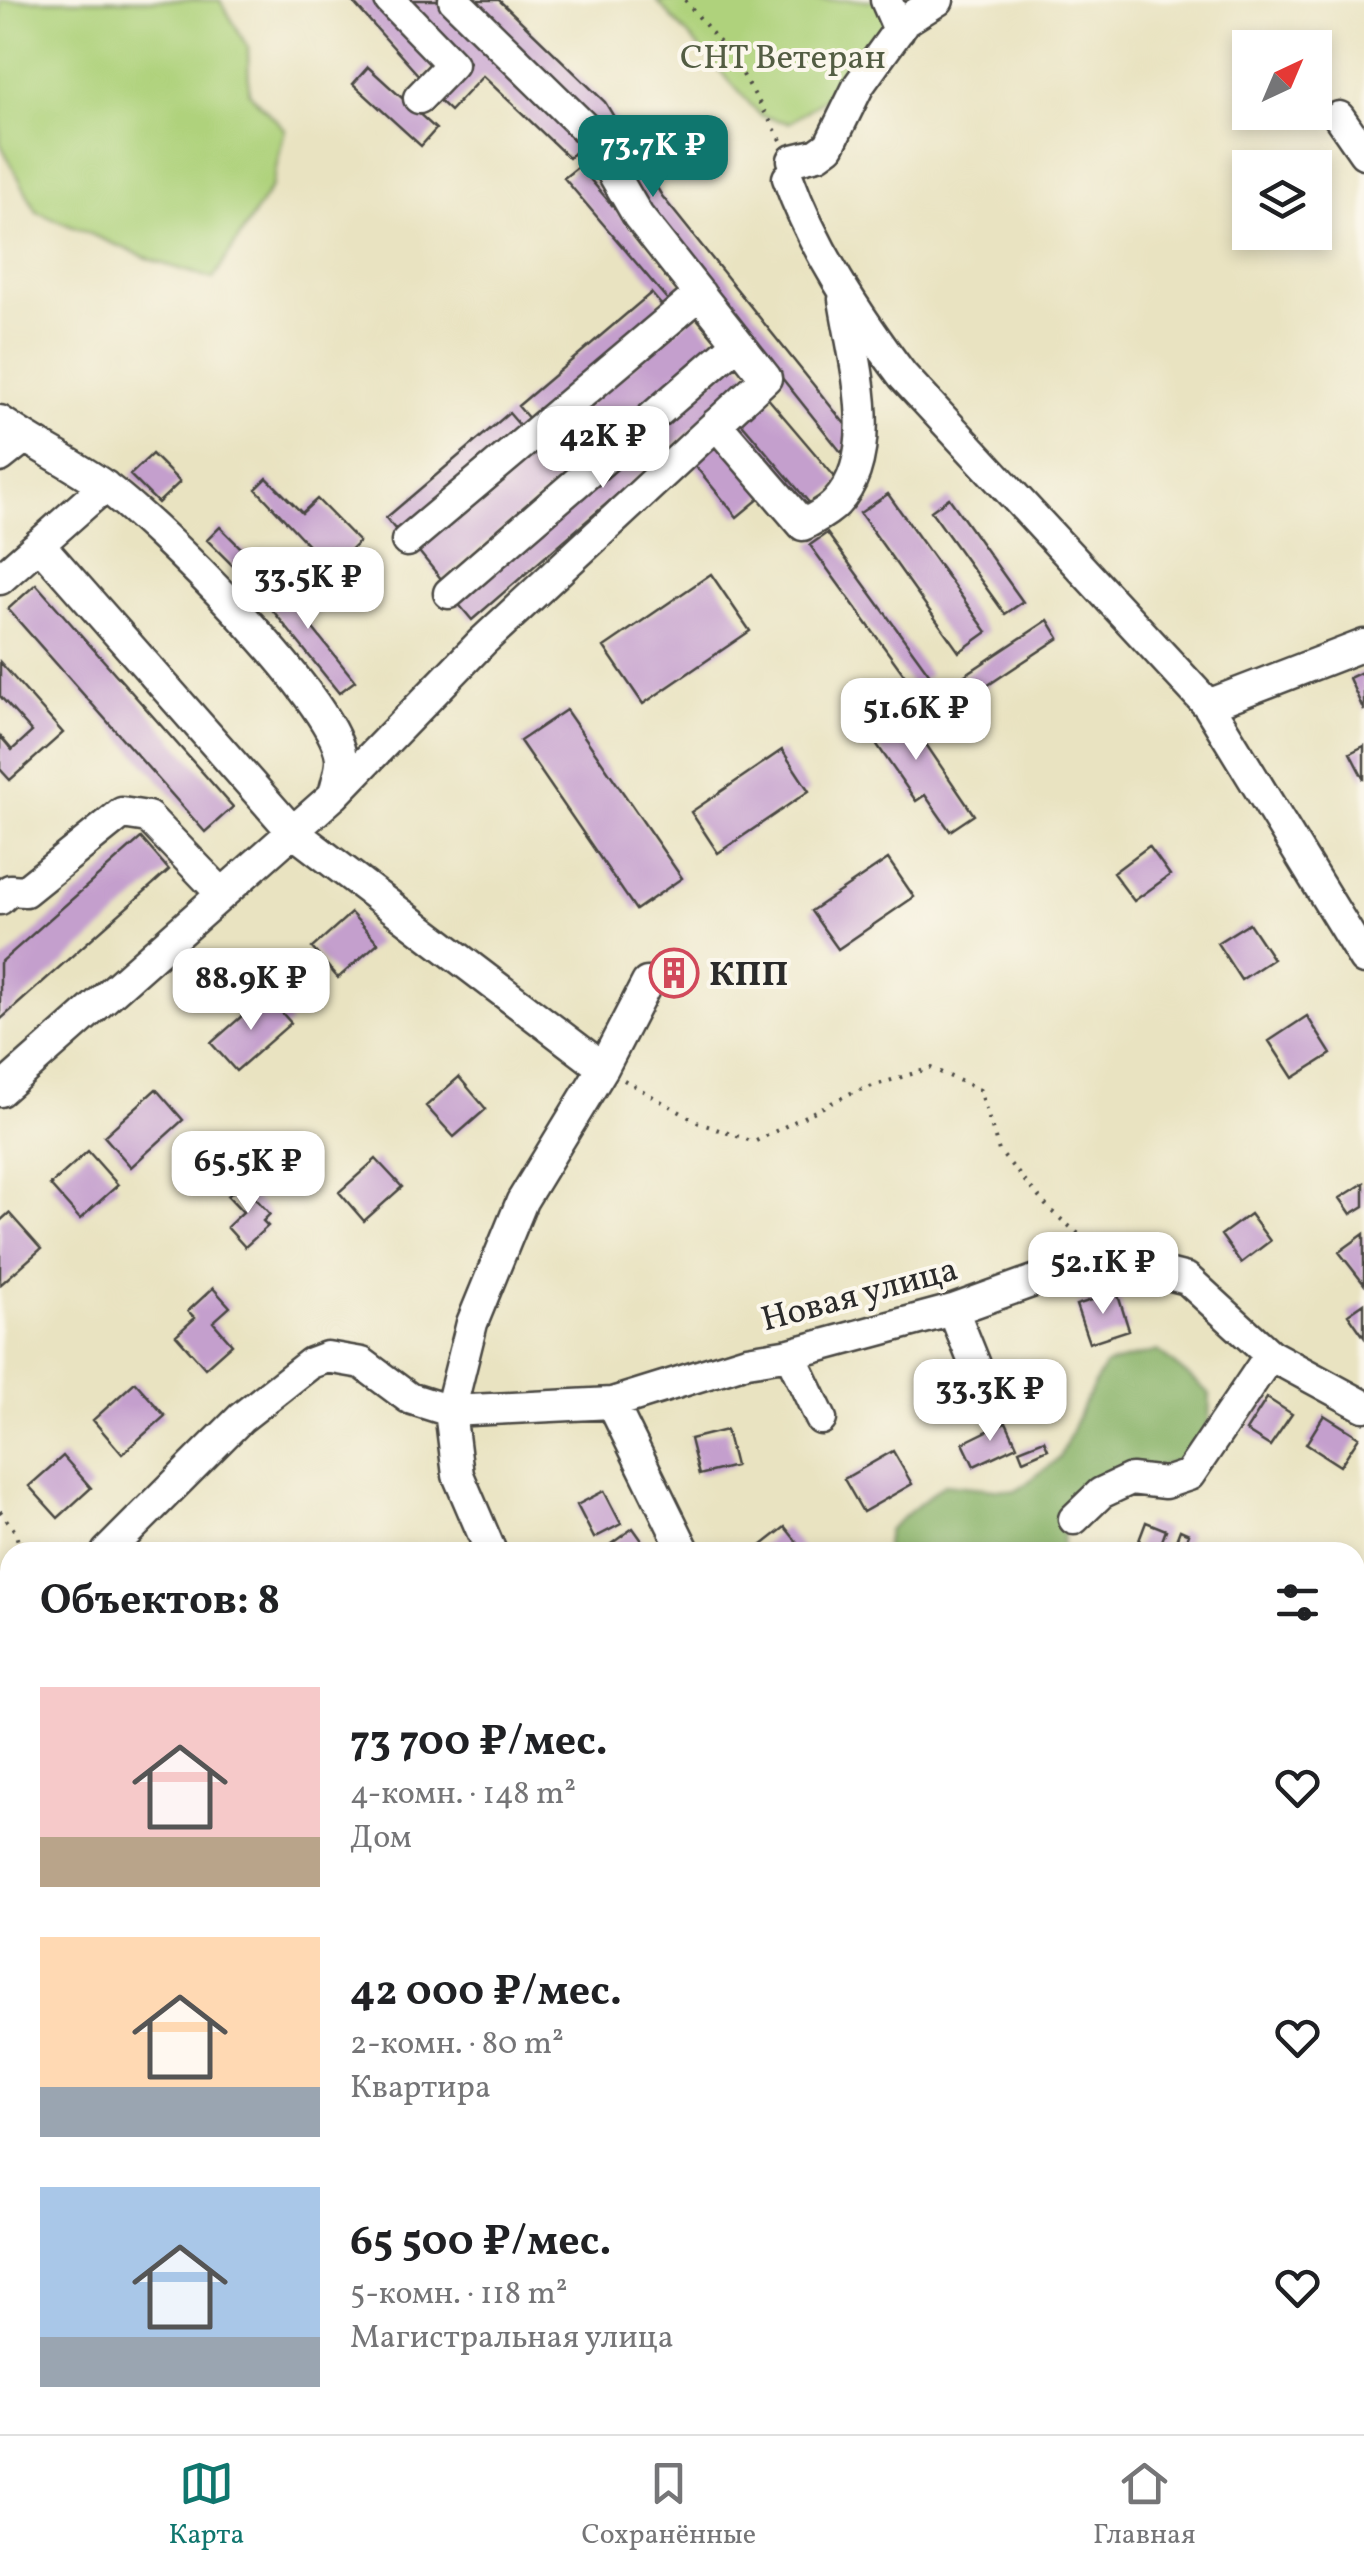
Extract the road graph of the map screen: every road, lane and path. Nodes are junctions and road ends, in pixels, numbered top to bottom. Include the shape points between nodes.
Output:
1 (390, 0) edge
2 (454, 0) edge
3 (685, 0) edge
4 (886, 0) edge
5 (938, 0) edge
6 (899, 30) junction
7 (419, 98) dead end
8 (1340, 116) dead end
9 (1364, 153) edge
10 (790, 169) junction
11 (842, 286) junction
12 (700, 294) junction
13 (738, 343) junction
14 (716, 424) junction
15 (12, 429) edge
16 (0, 457) edge
17 (105, 486) junction
18 (407, 540) dead end
19 (39, 544) junction
20 (0, 579) edge
21 (449, 592) dead end
22 (1364, 645) edge
23 (1208, 705) junction
24 (334, 795) junction
25 (292, 831) junction
26 (0, 862) edge
27 (221, 894) junction
28 (12, 895) edge
29 (1364, 959) edge
30 (647, 983) dead end
31 (602, 1068) junction
32 (0, 1091) edge
33 (1114, 1264) junction
34 (952, 1310) junction
35 (790, 1354) junction
36 (1270, 1355) junction
37 (612, 1403) junction
38 (992, 1406) dead end
39 (1364, 1406) edge
40 (450, 1411) junction
41 (821, 1419) dead end
42 (0, 1511) edge
43 (1074, 1519) dead end
44 (19, 1542) edge
45 (117, 1542) edge
46 (486, 1542) edge
47 (680, 1542) edge

1 - 7 street via 452,64
2 - 12 street via 588,132 638,216
3 - 10 path via 735,61
4 - 6 street
5 - 6 street
6 - 10 street via 859,86 830,146
8 - 9 street
10 - 11 street via 806,227
11 - 14 street via 862,414 861,460 836,503 803,525
11 - 23 street via 903,376
12 - 13 street
12 - 18 street
13 - 14 street via 766,378
13 - 21 street
14 - 24 street via 482,642
15 - 16 street
15 - 17 street
17 - 19 street
17 - 24 street via 202,572 320,712 342,758
19 - 20 street
19 - 25 street
22 - 23 street
23 - 29 street
24 - 25 street
25 - 27 street
25 - 31 street
26 - 28 street
27 - 28 street via 148,817 122,813
27 - 32 street
30 - 31 street
31 - 33 path via 699,1123 754,1142 852,1092 931,1068 980,1090 999,1151 1050,1210
31 - 40 street via 506,1237 472,1323
33 - 34 street, Новая улица via 1070,1268
33 - 36 street, Новая улица via 1187,1279
34 - 35 street, Новая улица
34 - 38 street
35 - 37 street, Новая улица
35 - 41 street
36 - 39 street, Новая улица
36 - 43 street via 1189,1475 1165,1483 1131,1478
37 - 40 street, Новая улица
37 - 47 street
40 - 45 street via 409,1398 362,1363 326,1356 241,1418
40 - 46 street via 458,1475
42 - 44 path

